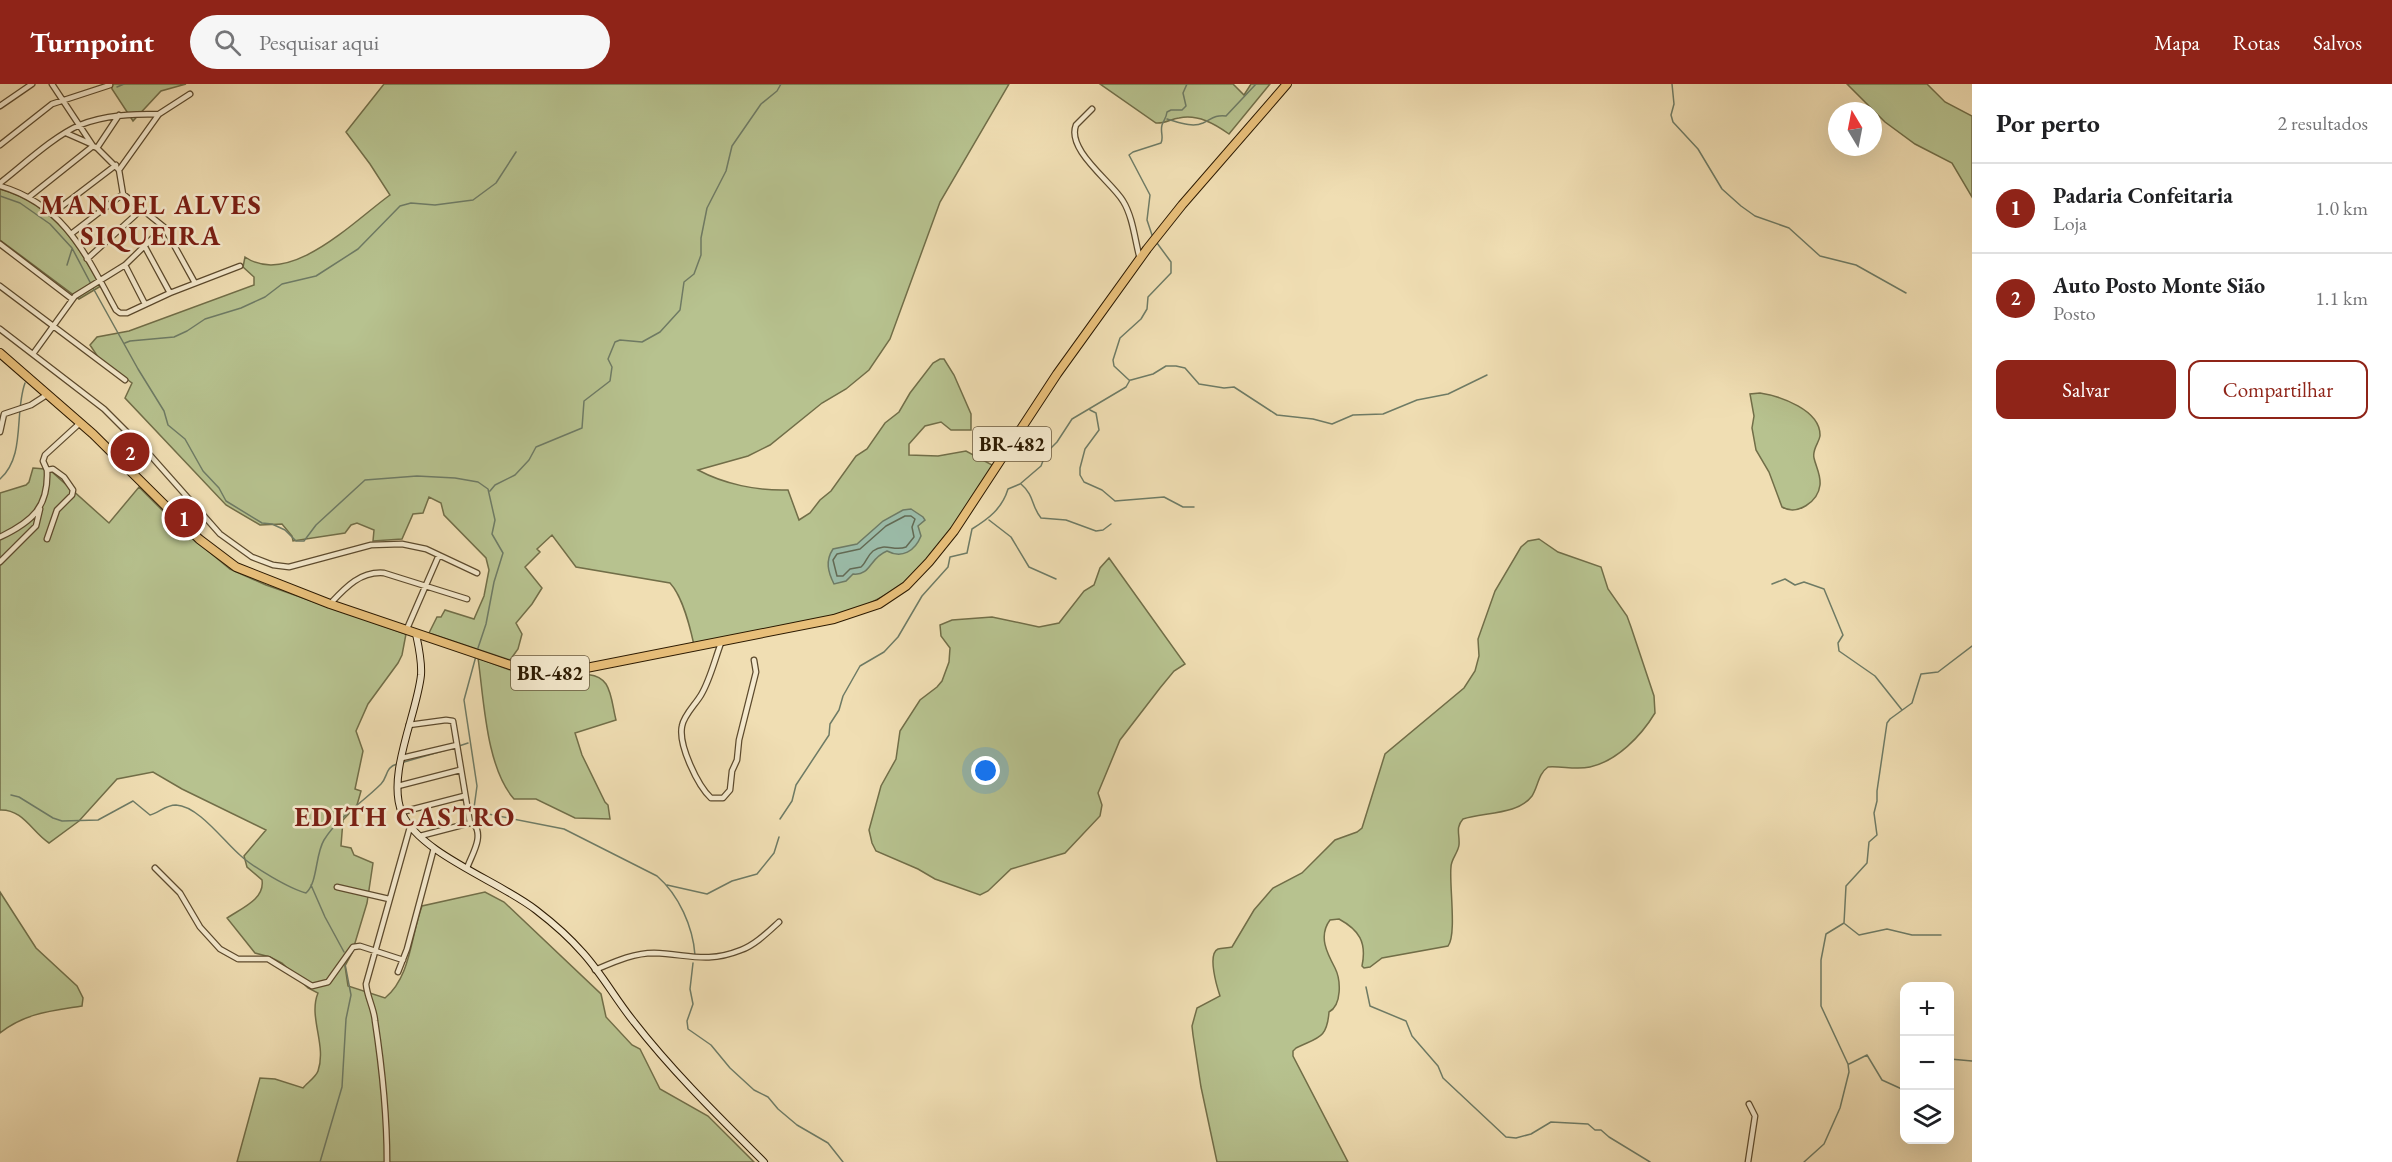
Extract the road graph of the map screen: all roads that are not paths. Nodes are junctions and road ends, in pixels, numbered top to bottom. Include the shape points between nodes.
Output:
1 (32, 84) edge
2 (52, 84) edge
3 (1287, 84) edge
4 (110, 85) edge
5 (190, 94) dead end
6 (62, 99) junction
7 (0, 106) edge
8 (1092, 109) dead end
9 (159, 114) junction
10 (119, 115) junction
11 (79, 125) junction
12 (66, 133) junction
13 (0, 145) edge
14 (94, 146) junction
15 (118, 168) junction
16 (0, 185) edge
17 (123, 194) junction
18 (29, 197) junction
19 (141, 210) junction
20 (53, 213) junction
21 (164, 227) junction
22 (71, 234) junction
23 (0, 245) edge
24 (144, 247) junction
25 (1140, 259) junction
26 (87, 260) junction
27 (125, 265) junction
28 (240, 266) dead end
29 (100, 281) junction
30 (195, 283) junction
31 (0, 286) edge
32 (170, 293) junction
33 (72, 299) junction
34 (145, 304) junction
35 (52, 326) junction
36 (1, 331) edge
37 (0, 353) edge
38 (33, 354) junction
39 (125, 380) dead end
40 (48, 394) junction
41 (80, 423) junction
42 (126, 431) junction
43 (0, 432) edge
44 (109, 450) junction
45 (47, 470) junction
46 (40, 510) junction
47 (0, 537) edge
48 (47, 539) dead end
49 (439, 555) junction
50 (0, 562) edge
51 (477, 573) dead end
52 (425, 585) junction
53 (467, 599) dead end
54 (330, 604) junction
55 (406, 630) junction
56 (416, 634) junction
57 (721, 643) junction
58 (754, 660) dead end
59 (409, 725) junction
60 (457, 745) junction
61 (402, 758) junction
62 (460, 770) junction
63 (398, 786) junction
64 (464, 796) junction
65 (402, 812) junction
66 (470, 823) junction
67 (410, 827) junction
68 (420, 836) junction
69 (434, 848) junction
70 (155, 868) dead end
71 (467, 868) junction
72 (337, 887) dead end
73 (389, 899) junction
74 (779, 922) dead end
75 (375, 951) junction
76 (404, 960) junction
77 (595, 970) junction
78 (398, 972) dead end
79 (1749, 1104) dead end
80 (387, 1162) edge
81 (764, 1162) edge
82 (1748, 1162) edge

1 - 7 street
2 - 6 street
3 - 25 highway, BR-482
4 - 6 street
5 - 9 street
6 - 11 street
6 - 13 street
8 - 25 street via 1076,125 1075,138 1096,172 1123,202
9 - 10 street
9 - 15 street
10 - 11 street
10 - 14 street
11 - 12 street
11 - 14 street
12 - 14 street
12 - 16 street
14 - 15 street
14 - 18 street
15 - 17 street
15 - 20 street
16 - 18 street
17 - 19 street
17 - 22 street
18 - 20 street
19 - 21 street
19 - 26 street
20 - 22 street
21 - 24 street
21 - 30 street
22 - 26 street
23 - 33 street
24 - 27 street
24 - 32 street
25 - 57 highway, BR-482 via 1057,374 954,531 911,582 886,600 851,615
26 - 29 street
27 - 29 street
27 - 34 street
28 - 30 street
29 - 33 street
29 - 34 street via 120,313
30 - 32 street
31 - 35 street
32 - 34 street
33 - 35 street
35 - 38 street
35 - 39 street
36 - 38 street
37 - 40 highway, BR-482
38 - 42 street
40 - 41 highway, BR-482
40 - 43 street via 32,405 4,414
41 - 44 highway, BR-482
41 - 45 street via 45,455
42 - 44 street
42 - 49 street via 220,534 261,562 298,566 382,544 412,546
44 - 54 highway, BR-482 via 225,560
45 - 46 street
45 - 48 street via 53,469 64,477 74,490 57,510
46 - 47 street
46 - 50 street via 36,526
49 - 51 street
49 - 52 street
52 - 53 street
52 - 54 street via 375,573 351,582
52 - 55 street
54 - 55 highway, BR-482
55 - 56 highway, BR-482
56 - 57 highway, BR-482 via 528,671 546,673
56 - 59 street via 421,676
57 - 58 street via 703,694 681,728 697,780 711,798 723,798 730,790 756,672
59 - 60 street via 450,720
59 - 61 street
60 - 61 street
60 - 62 street
61 - 63 street
62 - 63 street
62 - 64 street
63 - 65 street
64 - 65 street
64 - 66 street
65 - 67 street
66 - 68 street
66 - 71 street via 477,827 479,837
67 - 68 street
67 - 73 street
68 - 69 street
69 - 71 street
69 - 76 street
70 - 75 street via 180,893 211,940 232,957 268,959 312,986 328,982 353,947
71 - 77 street via 536,909 575,945
72 - 73 street
73 - 75 street
74 - 77 street via 744,950 719,957 701,959 653,953 618,960
75 - 76 street
75 - 80 street via 367,991 375,1018
76 - 78 street
77 - 81 street via 669,1065
79 - 82 street via 1755,1116

